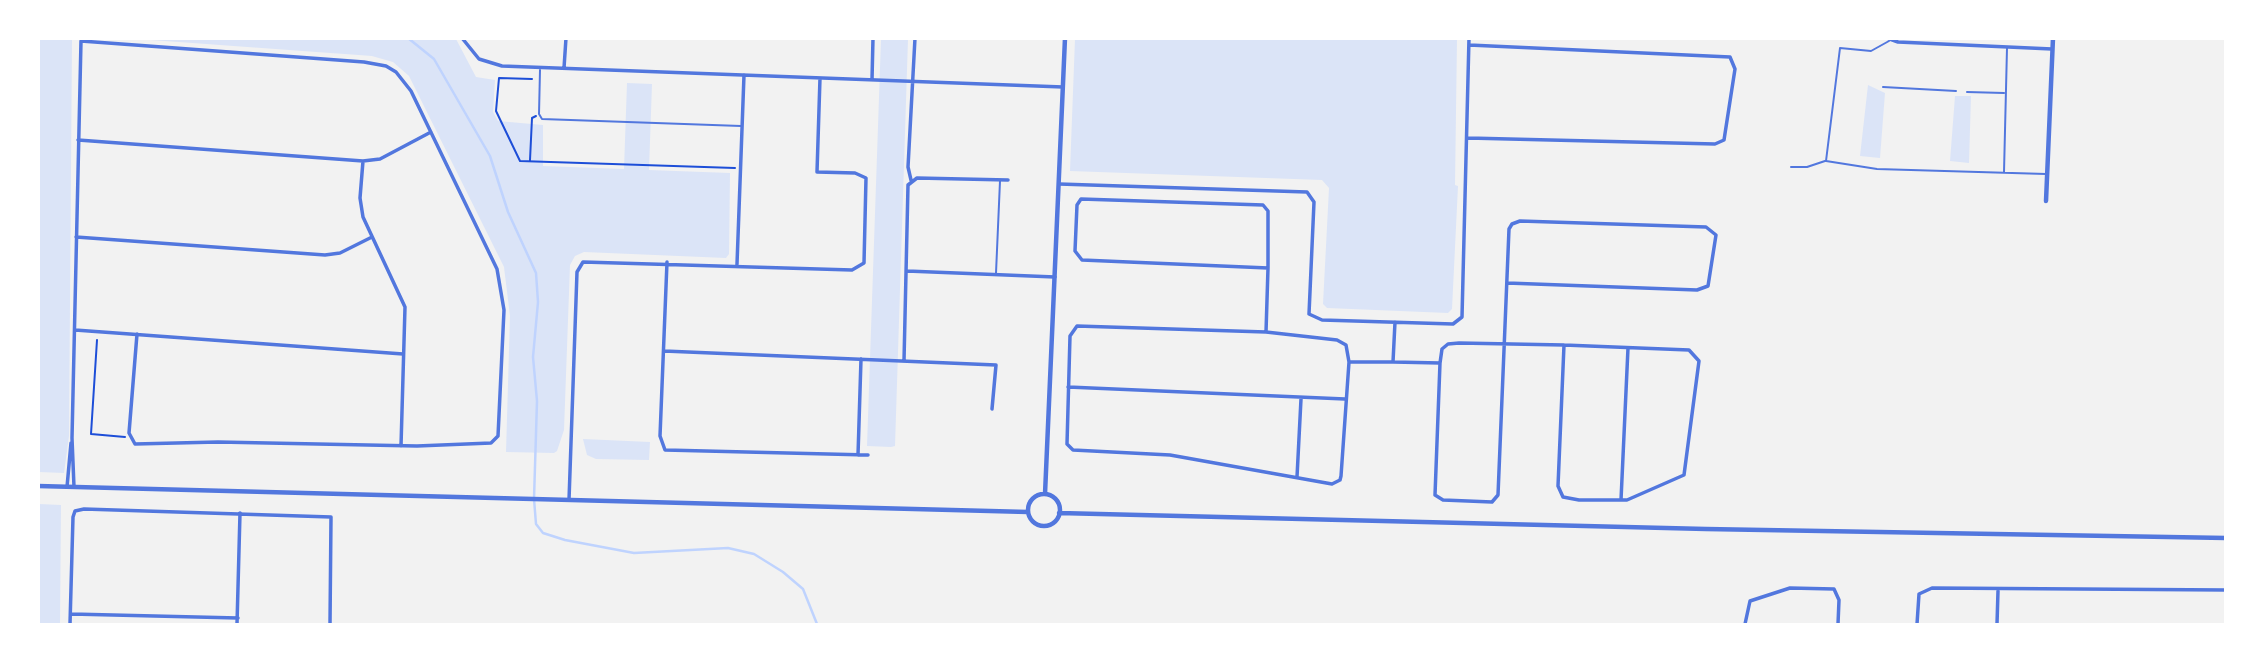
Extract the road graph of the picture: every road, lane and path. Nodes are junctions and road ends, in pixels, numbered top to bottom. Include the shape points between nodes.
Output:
1 (462, 38) edge
2 (566, 38) edge
3 (873, 38) edge
4 (915, 38) edge
5 (1065, 38) edge
6 (1469, 38) edge
7 (2053, 38) edge
8 (80, 40) edge
9 (1888, 40) edge
10 (1469, 45) junction
11 (2007, 47) junction
12 (2052, 48) junction
13 (540, 68) junction
14 (564, 68) junction
15 (744, 75) junction
16 (820, 78) junction
17 (532, 79) dead end
18 (872, 80) junction
19 (912, 82) junction
20 (1063, 87) junction
21 (1883, 87) dead end
22 (1956, 91) dead end
23 (1967, 92) dead end
24 (2005, 93) junction
25 (539, 116) junction
26 (742, 126) junction
27 (431, 132) junction
28 (1468, 138) junction
29 (78, 140) junction
30 (1826, 160) junction
31 (363, 161) junction
32 (530, 161) junction
33 (1791, 167) dead end
34 (731, 168) dead end
35 (2004, 173) junction
36 (2047, 174) junction
37 (1000, 180) junction
38 (1008, 180) dead end
39 (911, 181) junction
40 (1059, 184) junction
41 (2046, 201) dead end
42 (76, 237) junction
43 (372, 237) junction
44 (667, 262) junction
45 (737, 264) junction
46 (1268, 268) junction
47 (906, 271) junction
48 (996, 275) junction
49 (1055, 277) junction
50 (1507, 283) junction
51 (1395, 322) junction
52 (75, 330) junction
53 (1266, 332) junction
54 (137, 334) junction
55 (97, 340) dead end
56 (1504, 345) junction
57 (1564, 345) junction
58 (1628, 348) junction
59 (664, 351) junction
60 (403, 354) junction
61 (860, 359) junction
62 (904, 361) junction
63 (1349, 362) junction
64 (1393, 362) junction
65 (1440, 363) junction
66 (1068, 387) junction
67 (1301, 398) junction
68 (1345, 399) junction
69 (992, 409) dead end
70 (130, 437) junction
71 (72, 438) junction
72 (401, 446) junction
73 (858, 455) junction
74 (868, 455) dead end
75 (1297, 477) junction
76 (38, 486) edge
77 (67, 486) junction
78 (74, 487) junction
79 (1045, 494) junction
80 (569, 499) junction
81 (1621, 500) junction
82 (1028, 512) junction
83 (240, 513) junction
84 (1059, 513) junction
85 (2225, 538) edge
86 (2225, 590) edge
87 (1998, 591) junction
88 (71, 614) junction
89 (238, 618) junction
90 (70, 625) edge
91 (237, 625) edge
92 (330, 625) edge
93 (1745, 625) edge
94 (1838, 625) edge
95 (1917, 625) edge
96 (1997, 625) edge

1 - 13 street via 486,63
2 - 14 street
3 - 18 street
4 - 19 street
5 - 20 street
6 - 10 street
7 - 12 street
8 - 27 street via 375,63 404,80
8 - 29 street
9 - 11 street
9 - 30 lane via 1871,51 1840,48
10 - 28 street
10 - 28 street via 1730,57 1735,69 1724,141 1715,144
11 - 12 street
11 - 24 lane
12 - 36 street
13 - 14 street
13 - 25 lane
14 - 15 street
15 - 16 street
15 - 26 street
16 - 18 street
16 - 45 street via 817,172 855,173 866,178 864,263 852,270
17 - 32 path via 499,78 496,111 520,161
18 - 19 street
19 - 20 street
19 - 39 street
20 - 40 street
21 - 22 lane
23 - 24 lane
24 - 35 lane
25 - 26 lane
25 - 32 path via 532,118
26 - 45 street
27 - 31 street via 380,159
27 - 72 street via 501,282 499,434 491,443
28 - 51 street via 1462,317 1453,324
29 - 31 street
29 - 42 street
30 - 33 lane
30 - 35 lane via 1877,169
31 - 43 street via 360,204
32 - 34 path
35 - 36 lane
36 - 41 street
37 - 38 street
37 - 39 street
37 - 48 lane
39 - 47 street
40 - 49 street
40 - 51 street via 1307,192 1314,202 1310,314 1322,320
42 - 43 street via 325,256
42 - 52 street
43 - 60 street via 403,299
44 - 45 street
44 - 59 street
44 - 80 street via 593,260 579,266
46 - 46 street via 1268,211 1263,205 1081,199 1077,205 1075,251 1082,260
46 - 53 street
47 - 48 street
47 - 62 street
48 - 49 street
49 - 79 street
50 - 50 street via 1509,229 1520,222 1706,226 1716,235 1708,286 1697,290
50 - 56 street
51 - 64 street
52 - 54 street
52 - 71 street
53 - 63 street via 1342,341
53 - 66 street via 1077,327 1070,336
54 - 60 street
54 - 70 street
55 - 70 path via 91,434
56 - 57 street
56 - 65 street via 1448,344 1442,349
56 - 65 street via 1498,495 1492,502 1443,500 1435,495
57 - 58 street
57 - 81 street via 1558,486 1563,496 1571,498
58 - 81 street
58 - 81 street via 1689,350 1699,361 1684,475
59 - 61 street
59 - 73 street via 660,436 665,450
60 - 72 street
61 - 62 street
61 - 73 street
62 - 69 street via 996,365
63 - 64 street
63 - 68 street
64 - 65 street
66 - 67 street
66 - 75 street via 1066,439 1073,450 1157,453
67 - 68 street
67 - 75 street
68 - 75 street via 1340,480 1327,484
70 - 72 street via 140,445
71 - 77 street
71 - 78 street
73 - 74 street
76 - 77 street
77 - 78 street
78 - 80 street
79 - 82 street via 1031,501
79 - 84 street via 1058,502
80 - 82 street
82 - 84 street via 1042,526 1055,521
83 - 88 street via 75,511
83 - 89 street
83 - 92 street via 331,517
84 - 85 street
86 - 87 street via 2081,587
87 - 95 street via 1924,590 1919,594
87 - 96 street
88 - 89 street
88 - 90 street
89 - 91 street
93 - 94 street via 1750,601 1790,588 1834,589 1839,600

